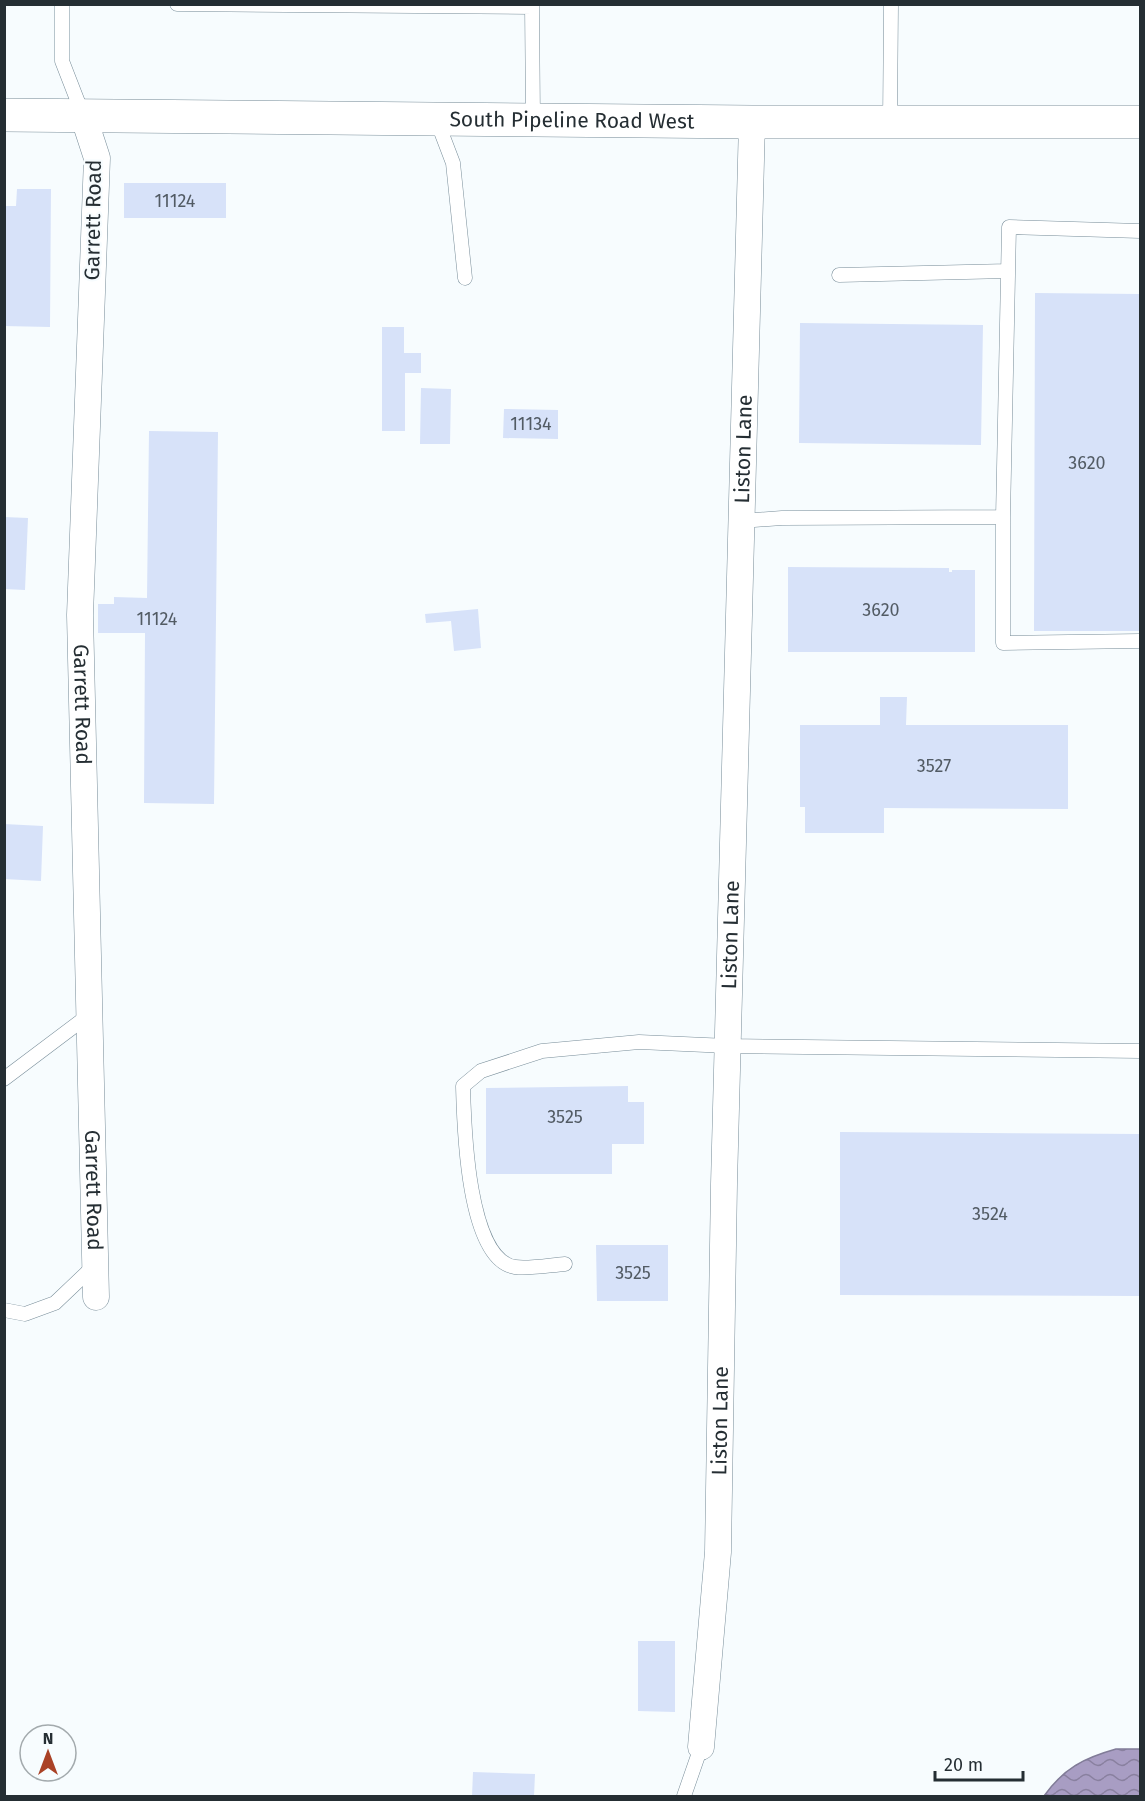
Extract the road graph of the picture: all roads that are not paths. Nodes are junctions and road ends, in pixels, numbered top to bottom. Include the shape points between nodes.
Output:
1 (62, 4) edge
2 (177, 4) edge
3 (891, 4) edge
4 (532, 6) edge
5 (4, 115) edge
6 (83, 115) junction
7 (437, 119) junction
8 (534, 120) junction
9 (752, 122) junction
10 (890, 122) junction
11 (1140, 122) edge
12 (1140, 231) edge
13 (1008, 271) junction
14 (839, 275) dead end
15 (465, 278) dead end
16 (1003, 517) junction
17 (741, 521) junction
18 (1140, 641) edge
19 (89, 1015) junction
20 (728, 1046) junction
21 (1140, 1051) edge
22 (4, 1078) edge
23 (96, 1264) junction
24 (565, 1264) dead end
25 (96, 1297) dead end
26 (4, 1310) edge
27 (701, 1747) joint
28 (684, 1797) edge

1 - 6 lane via 62,61
2 - 4 lane
3 - 10 lane
4 - 8 lane
5 - 6 street, South Pipeline Road West
6 - 7 street, South Pipeline Road West
6 - 19 street, Garrett Road via 97,158 80,615
7 - 8 street, South Pipeline Road West
7 - 15 lane via 453,163
8 - 9 street, South Pipeline Road West
9 - 10 street, South Pipeline Road West
9 - 17 street, Liston Lane
10 - 11 street, South Pipeline Road West
12 - 13 lane via 1009,227
13 - 14 lane
13 - 16 lane
16 - 17 lane
16 - 18 lane via 1003,643
17 - 20 street, Liston Lane
19 - 22 lane
19 - 23 street, Garrett Road
20 - 21 lane
20 - 24 lane via 639,1042 542,1051 481,1071 463,1086 464,1136 477,1220 495,1257 514,1267
20 - 27 street, Liston Lane via 718,1552
23 - 25 street, Garrett Road
23 - 26 lane via 55,1303 25,1314
27 - 28 lane

